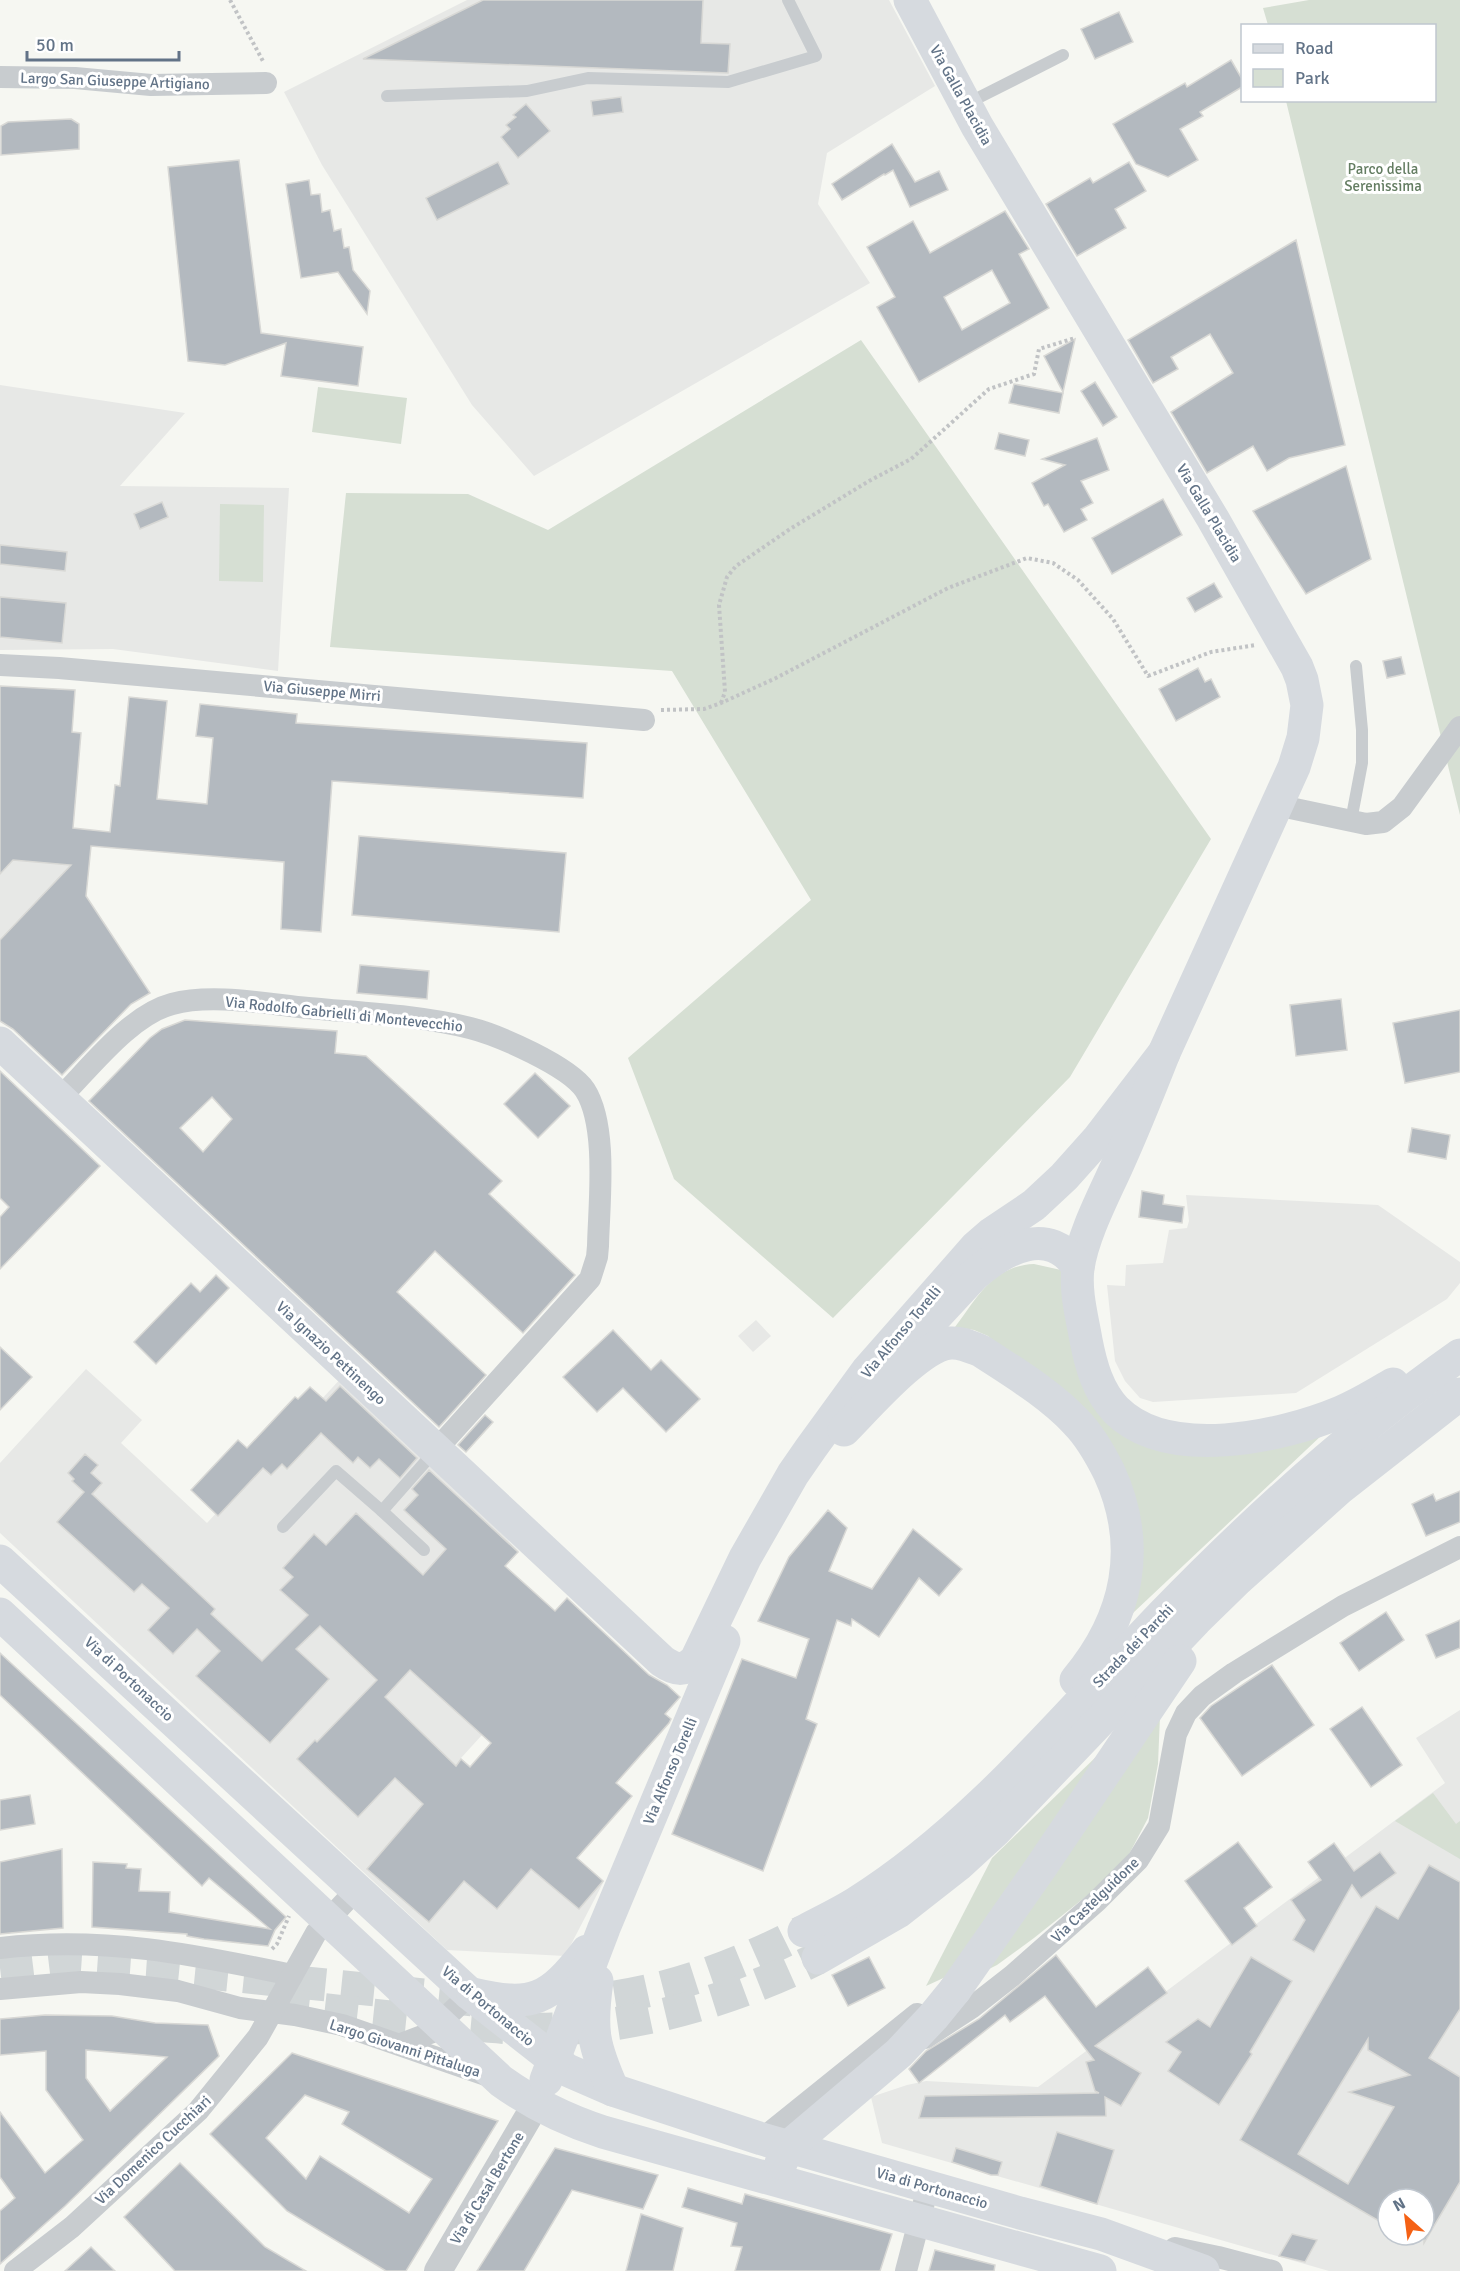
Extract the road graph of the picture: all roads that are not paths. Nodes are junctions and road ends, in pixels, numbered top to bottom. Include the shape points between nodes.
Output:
1 (788, 0) edge
2 (910, 0) edge
3 (1063, 55) dead end
4 (0, 77) edge
5 (266, 83) road end
6 (387, 96) dead end
7 (965, 105) junction
8 (0, 665) edge
9 (1356, 666) dead end
10 (644, 720) road end
11 (1460, 727) edge
12 (1276, 805) junction
13 (1351, 821) junction
14 (0, 1043) edge
15 (1164, 1053) junction
16 (60, 1099) junction
17 (1078, 1267) junction
18 (1460, 1346) edge
19 (1460, 1355) edge
20 (1460, 1394) edge
21 (844, 1430) junction
22 (435, 1451) junction
23 (382, 1511) junction
24 (283, 1527) dead end
25 (1460, 1547) edge
26 (424, 1550) dead end
27 (2, 1566) edge
28 (1219, 1598) junction
29 (0, 1614) edge
30 (662, 1661) junction
31 (688, 1726) junction
32 (970, 1814) junction
33 (357, 1889) junction
34 (326, 1920) junction
35 (604, 1928) junction
36 (0, 1948) edge
37 (291, 1975) junction
38 (1012, 1976) junction
39 (0, 1989) edge
40 (955, 1990) junction
41 (470, 1994) junction
42 (273, 2012) junction
43 (440, 2024) junction
44 (400, 2044) junction
45 (899, 2053) junction
46 (553, 2061) junction
47 (501, 2081) junction
48 (613, 2090) junction
49 (536, 2104) junction
50 (775, 2143) junction
51 (774, 2181) junction
52 (928, 2187) junction
53 (920, 2220) junction
54 (1101, 2234) junction
55 (15, 2271) edge
56 (438, 2271) edge
57 (906, 2271) edge
58 (1100, 2271) edge
59 (1203, 2271) edge
60 (1272, 2271) edge

1 - 6 lane via 816,56 728,82 588,78 527,91
2 - 7 main road, Via Galla Placidia
3 - 7 lane
4 - 5 street, Largo San Giuseppe Artigiano via 151,85
7 - 12 main road, Via Galla Placidia via 1207,509 1284,641 1302,680 1306,720 1299,752
8 - 10 street, Via Giuseppe Mirri
9 - 13 lane via 1362,763
11 - 13 street via 1393,816 1372,824
12 - 13 street
12 - 15 main road, Via Galla Placidia
14 - 16 main road, Via Ignazio Pettinengo
15 - 17 main road
15 - 30 main road, Via Alfonso Torelli via 1064,1177 1034,1205 976,1247 899,1333 788,1483 737,1574 698,1658 680,1669
16 - 22 main road, Via Ignazio Pettinengo
16 - 22 street, Via Rodolfo Gabrielli di Montevecchio via 144,1016 172,1004 200,1000 359,1013 470,1028 511,1043 576,1079 590,1100 598,1132 598,1246 590,1279
17 - 18 main road via 1078,1295 1089,1355 1102,1392 1127,1419 1165,1437 1234,1438 1309,1423 1352,1407
17 - 21 main road via 1065,1251 1035,1244 1011,1249 986,1264 873,1385
19 - 32 main road, Strada dei Parchi via 1363,1428 1252,1525
20 - 28 main road, Strada dei Parchi via 1340,1488
21 - 31 main road, Via Alfonso Torelli via 765,1558 729,1629
21 - 32 main road via 915,1360 939,1346 958,1343 981,1351 1067,1413 1093,1443 1118,1493 1128,1553 1125,1582 1109,1632 1086,1668
22 - 23 lane
22 - 30 main road, Via Ignazio Pettinengo
23 - 24 lane via 336,1471
23 - 26 lane
25 - 38 street, Via Castelguidone via 1337,1609 1211,1688 1193,1704 1173,1743 1163,1810 1149,1845 1108,1892
27 - 33 main road, Via di Portonaccio
28 - 32 main road, Strada dei Parchi via 969,1855 909,1905 860,1936 811,1944 856,1903
28 - 40 main road via 1199,1634
29 - 34 main road
30 - 31 main road, Via Ignazio Pettinengo via 683,1698
31 - 35 main road, Via Alfonso Torelli
33 - 34 street
33 - 41 main road, Via di Portonaccio
34 - 37 street
34 - 43 main road
35 - 41 main road via 550,1992 523,2001
35 - 46 main road, Via Alfonso Torelli
35 - 48 main road via 592,2021 599,2057
36 - 37 street via 55,1944 142,1947
37 - 42 street
38 - 40 street
38 - 45 street, Via Castelguidone via 950,2022
39 - 42 street, Largo Giovanni Pittaluga via 60,1982 120,1984 178,1991 240,2008
40 - 45 main road
40 - 50 street via 918,2013
41 - 43 street
41 - 46 main road, Via di Portonaccio
42 - 44 street, Largo Giovanni Pittaluga via 342,2025
42 - 55 street, Via Domenico Cucchiari via 244,2057 198,2111 72,2226
43 - 44 street via 422,2037
43 - 47 main road
44 - 47 street, Largo Giovanni Pittaluga
45 - 50 main road
46 - 48 main road, Via di Portonaccio
46 - 49 main road, Via Alfonso Torelli
47 - 49 main road
48 - 50 main road, Via di Portonaccio
49 - 51 main road via 603,2132
49 - 56 street, Via di Casal Bertone
50 - 51 main road
50 - 52 main road, Via di Portonaccio
51 - 53 main road
52 - 53 street
52 - 54 main road, Via di Portonaccio
53 - 57 street
53 - 58 main road
54 - 59 main road, Via di Portonaccio
54 - 60 street, Via di Portonaccio via 1218,2256

